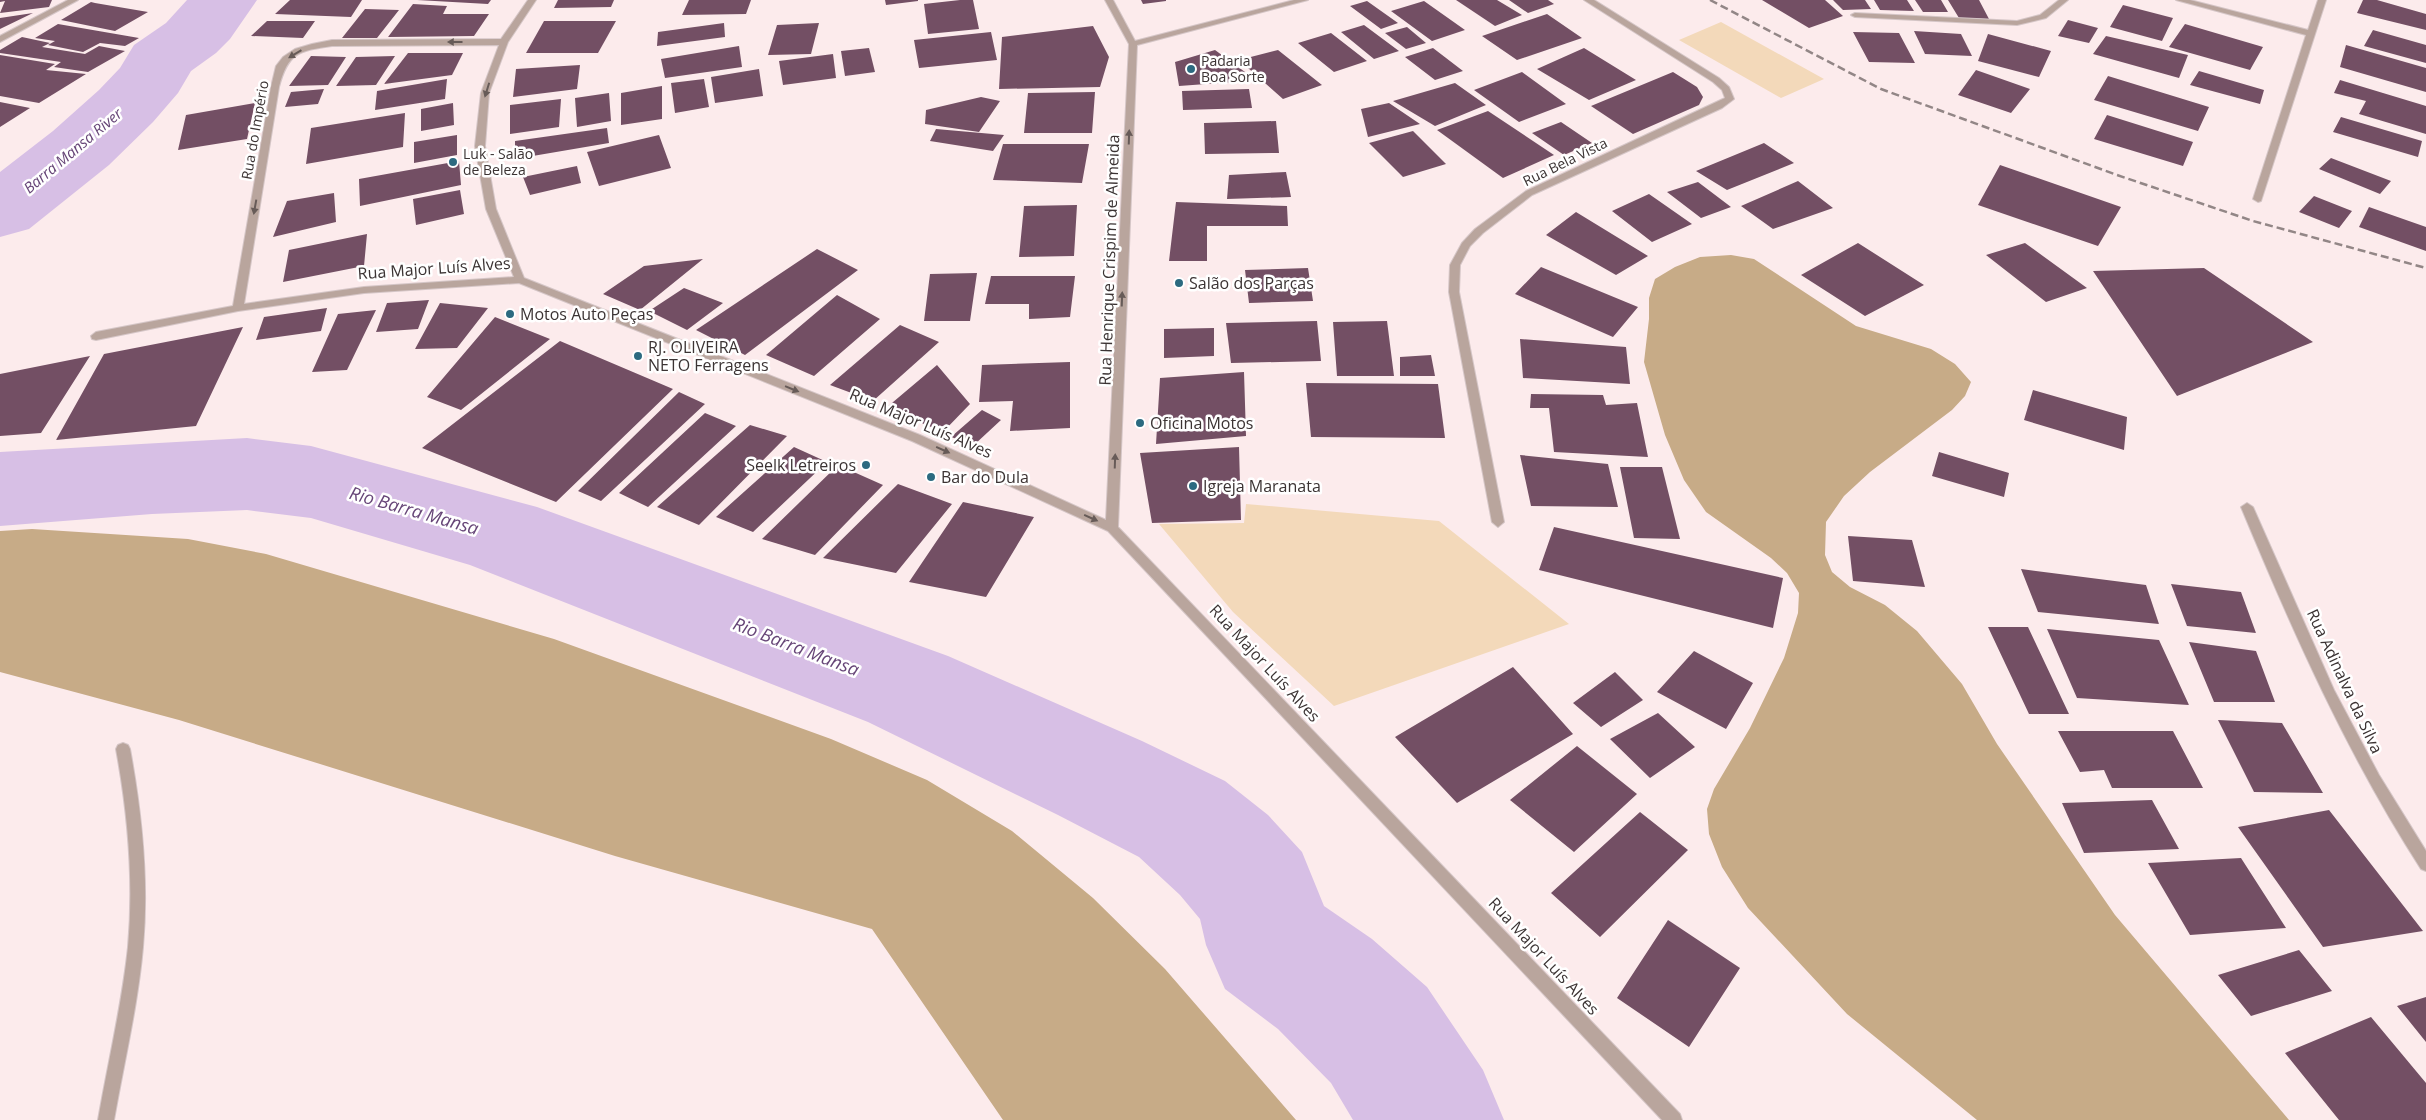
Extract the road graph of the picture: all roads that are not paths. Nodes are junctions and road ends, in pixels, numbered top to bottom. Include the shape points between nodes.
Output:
1 (74, 0) edge
2 (532, 0) edge
3 (1109, 0) edge
4 (1304, 0) edge
5 (1588, 0) edge
6 (2064, 0) edge
7 (2180, 0) edge
8 (2322, 0) edge
9 (1855, 15) dead end
10 (2312, 34) junction
11 (0, 39) edge
12 (504, 42) junction
13 (1133, 44) junction
14 (2258, 200) dead end
15 (520, 280) junction
16 (238, 308) junction
17 (96, 336) dead end
18 (2247, 507) dead end
19 (1498, 522) dead end
20 (1112, 528) junction
21 (123, 749) dead end
22 (2426, 864) edge
23 (106, 1120) edge
24 (1674, 1120) edge

1 - 11 street
2 - 12 street
3 - 13 street
4 - 13 street
5 - 19 street, Rua Bela Vista via 1716,80 1730,98 1529,194 1485,226 1466,245 1456,265 1454,292
6 - 9 street via 2045,17 2031,22
7 - 10 street
8 - 10 street
10 - 14 street
12 -> 15 street via 485,93 480,146 492,209
12 -> 16 street, Rua do Império via 332,43 310,46 292,54 282,64 275,87
20 -> 13 street, Rua Henrique Crispim de Almeida
15 - 16 street, Rua Major Luís Alves via 364,290
15 -> 20 street, Rua Major Luís Alves via 916,438
16 - 17 street, Rua Major Luís Alves
18 - 22 street, Rua Adinalva da Silva via 2357,751
20 - 24 street, Rua Major Luís Alves
21 - 23 street via 138,862 137,923 126,1012

